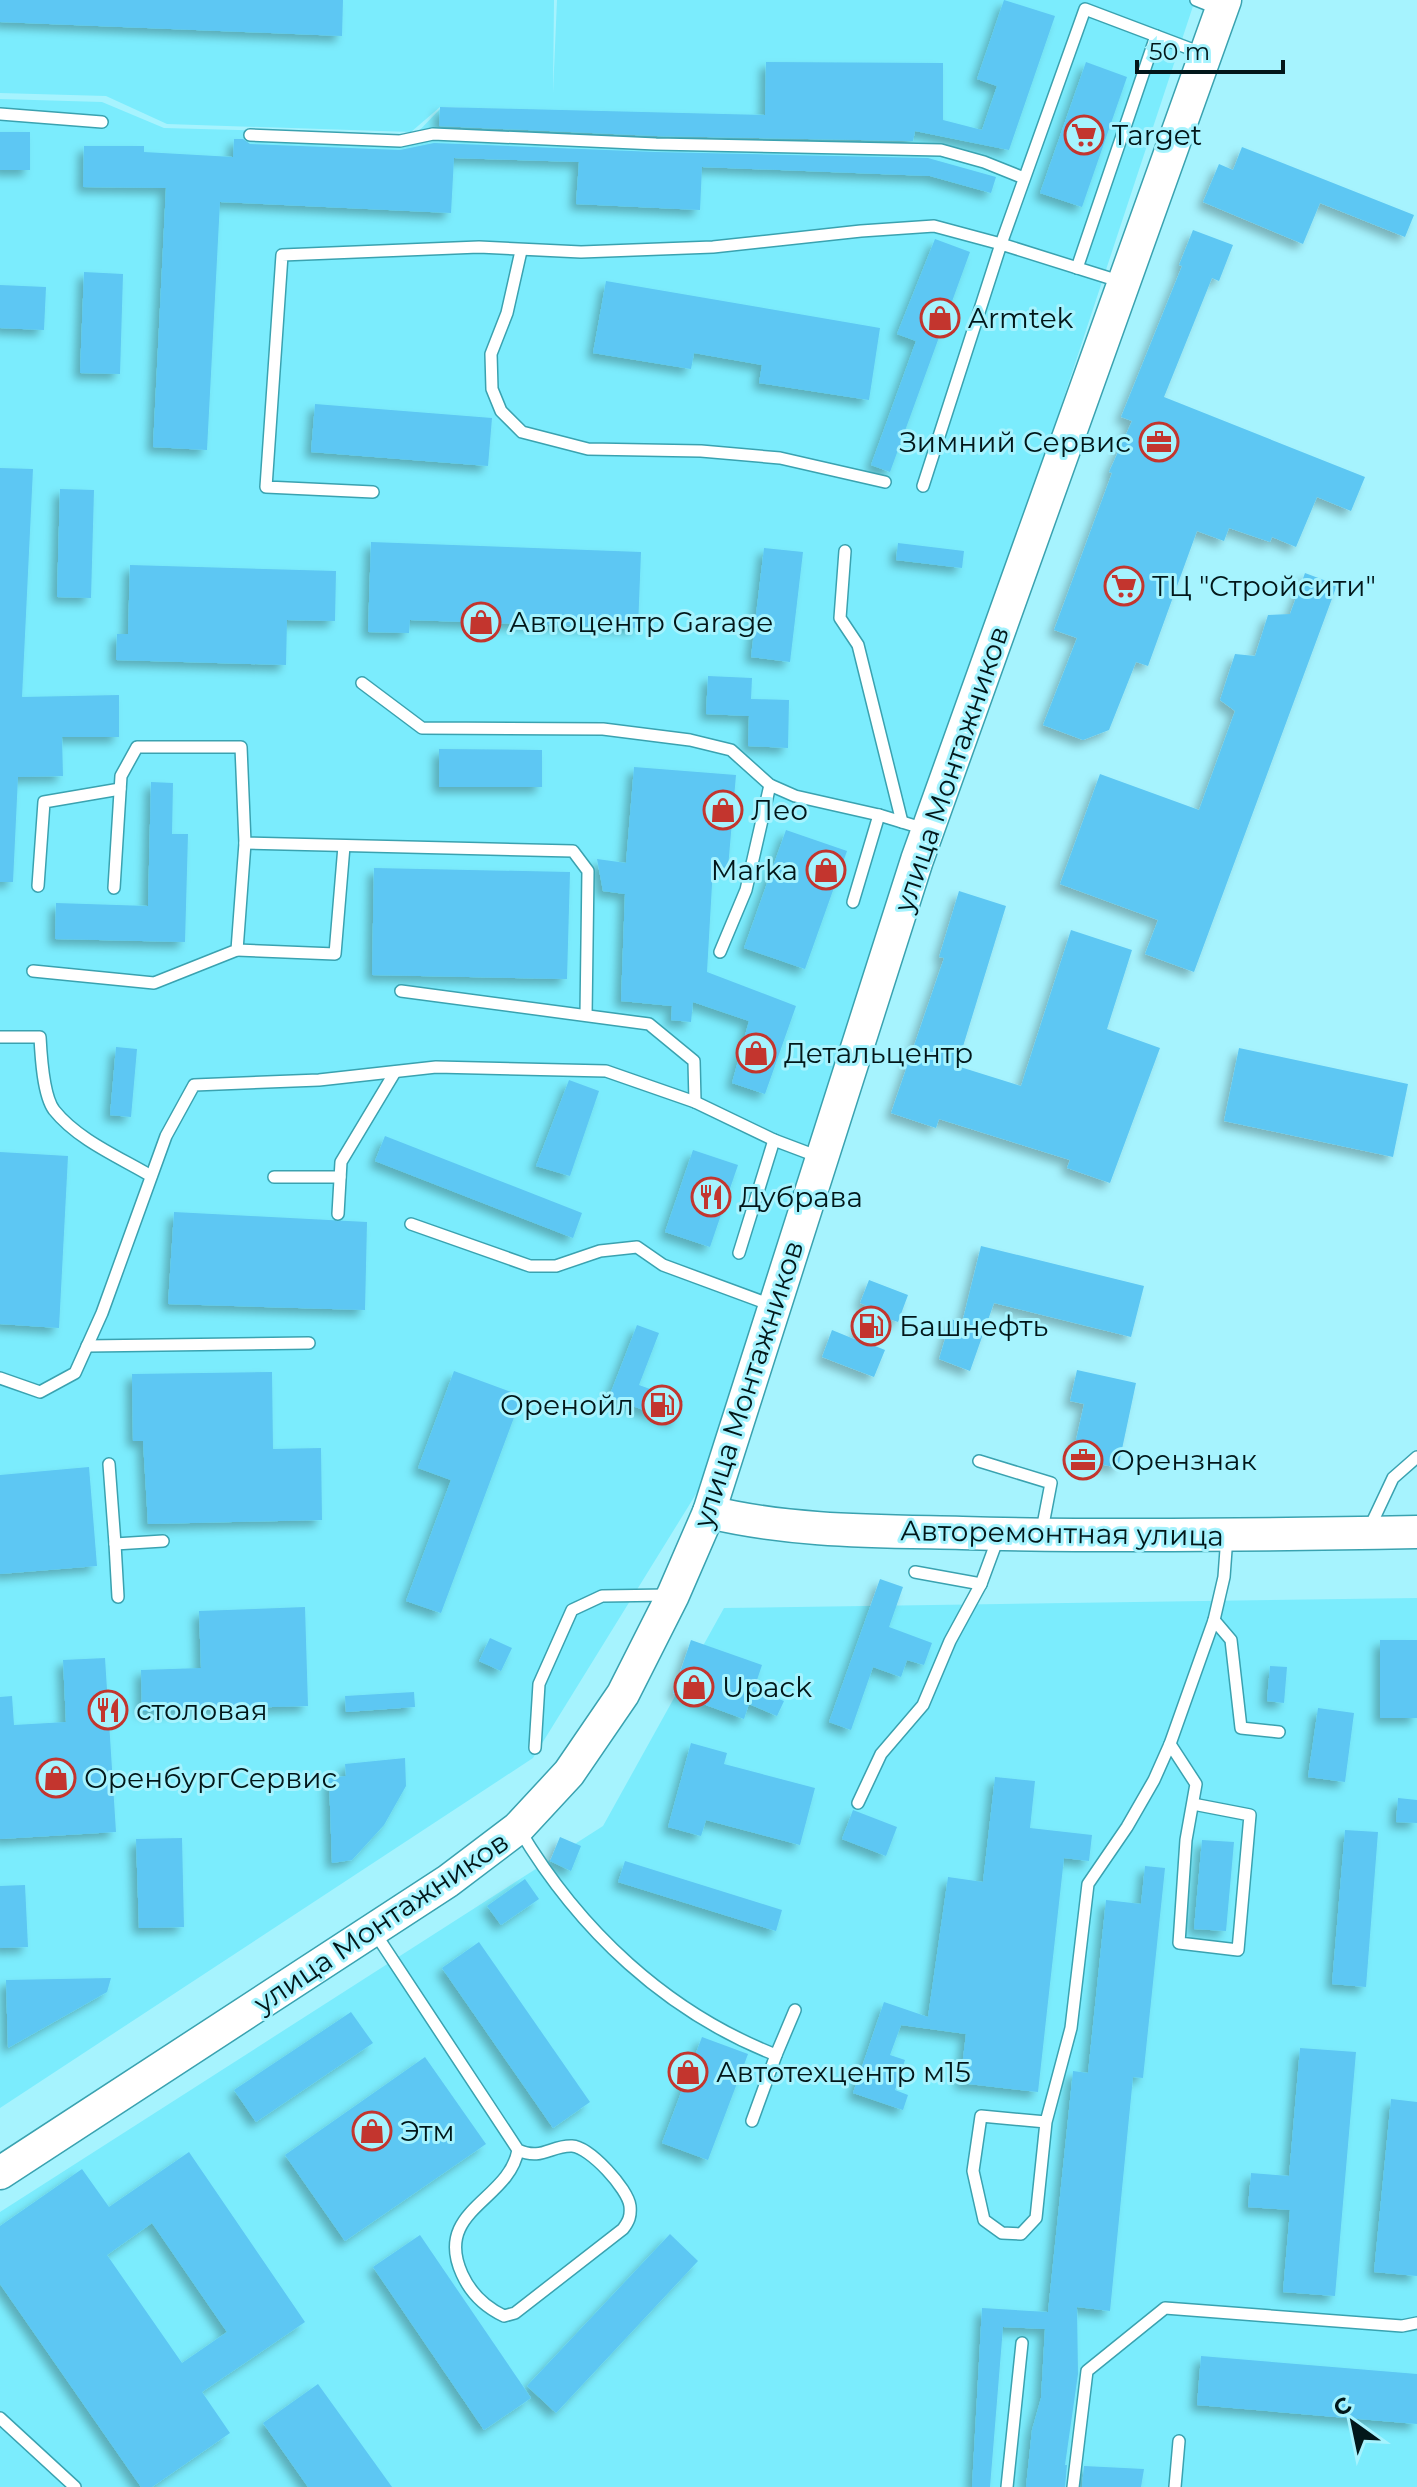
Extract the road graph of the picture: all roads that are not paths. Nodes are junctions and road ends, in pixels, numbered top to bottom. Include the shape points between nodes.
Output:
1 (1214, 3) edge
2 (1156, 36) junction
3 (1205, 54) junction
4 (0, 114) edge
5 (102, 122) dead end
6 (250, 135) dead end
7 (1024, 178) junction
8 (1001, 244) junction
9 (521, 251) junction
10 (1077, 268) junction
11 (1122, 282) junction
12 (885, 482) dead end
13 (923, 486) dead end
14 (373, 492) dead end
15 (845, 551) dead end
16 (362, 683) dead end
17 (770, 785) junction
18 (120, 789) junction
19 (879, 815) junction
20 (915, 826) junction
21 (245, 843) junction
22 (344, 846) junction
23 (38, 886) dead end
24 (114, 888) dead end
25 (853, 902) dead end
26 (237, 950) junction
27 (720, 952) dead end
28 (33, 971) dead end
29 (401, 991) dead end
30 (586, 1015) junction
31 (0, 1037) edge
32 (395, 1072) junction
33 (695, 1102) junction
34 (774, 1140) junction
35 (823, 1159) junction
36 (151, 1176) junction
37 (274, 1177) dead end
38 (340, 1177) junction
39 (338, 1214) dead end
40 (411, 1224) dead end
41 (739, 1253) dead end
42 (775, 1306) junction
43 (309, 1343) dead end
44 (87, 1346) junction
45 (0, 1378) edge
46 (1417, 1457) edge
47 (979, 1461) dead end
48 (109, 1464) dead end
49 (709, 1512) junction
50 (1417, 1532) edge
51 (1367, 1533) junction
52 (1000, 1534) junction
53 (1041, 1535) junction
54 (1227, 1535) junction
55 (163, 1541) dead end
56 (115, 1544) junction
57 (915, 1572) dead end
58 (981, 1584) junction
59 (673, 1595) junction
60 (118, 1597) dead end
61 (1214, 1620) junction
62 (1279, 1732) dead end
63 (1170, 1744) junction
64 (535, 1748) dead end
65 (858, 1803) dead end
66 (1193, 1804) junction
67 (518, 1828) junction
68 (373, 1929) junction
69 (795, 2010) dead end
70 (776, 2055) junction
71 (752, 2121) dead end
72 (1046, 2122) junction
73 (518, 2150) junction
74 (0, 2173) edge
75 (1417, 2323) edge
76 (1022, 2343) dead end
77 (0, 2418) edge
78 (1179, 2441) dead end
79 (75, 2487) edge
80 (1007, 2487) edge
81 (1073, 2487) edge
82 (1175, 2487) edge

1 - 3 main road, улица Монтажников
2 - 3 lane
2 - 7 lane via 1085,9
2 - 10 lane
3 - 11 main road, улица Монтажников
4 - 5 lane
6 - 7 lane via 400,141 433,134 941,150
7 - 8 lane
8 - 9 lane via 934,226 713,247
8 - 10 lane
8 - 13 lane
9 - 12 lane via 491,366 492,389 501,411 522,432 588,449 780,458
9 - 14 lane via 479,247 282,255 266,487
10 - 11 lane
11 - 20 main road, улица Монтажников
15 - 20 lane via 840,618 858,645
16 - 17 lane via 422,728 603,729 690,740 731,750
17 - 19 lane
17 - 27 lane via 746,890
18 - 21 lane via 137,747 241,747
18 - 23 lane via 44,802
18 - 24 lane
19 - 20 lane
19 - 25 lane
20 - 35 main road, улица Монтажников
21 - 22 lane
21 - 26 lane
22 - 26 lane via 335,954
22 - 30 lane via 573,851 588,871
26 - 28 lane via 154,983
29 - 30 lane
30 - 33 lane via 649,1024 694,1061
31 - 36 lane via 40,1037 53,1108 90,1141
32 - 33 lane via 436,1067 606,1071
32 - 36 lane via 194,1085
32 - 38 lane via 341,1162
33 - 34 lane
34 - 35 lane
34 - 41 lane
35 - 42 main road, улица Монтажников
36 - 44 lane
37 - 38 lane
38 - 39 lane
40 - 42 lane via 530,1266 556,1266 600,1251 637,1247 663,1265
42 - 49 main road, улица Монтажников
43 - 44 lane
44 - 45 lane via 75,1373 40,1392
46 - 51 lane via 1393,1478
47 - 53 lane via 1051,1483
48 - 56 lane
49 - 52 main road, Авторемонтная улица via 778,1526
49 - 59 main road, улица Монтажников
50 - 51 main road, Авторемонтная улица
51 - 54 main road, Авторемонтная улица
52 - 53 main road, Авторемонтная улица
52 - 58 lane
53 - 54 main road, Авторемонтная улица
54 - 61 lane
55 - 56 lane
56 - 60 lane
57 - 58 lane
58 - 65 lane via 923,1705 881,1754
59 - 64 lane via 602,1596 572,1610 539,1684
59 - 67 main road, улица Монтажников via 623,1694 569,1773
61 - 62 lane via 1231,1640 1241,1728
61 - 63 lane
63 - 66 lane via 1196,1784
63 - 72 lane via 1127,1827 1088,1884 1071,2028
66 - 66 lane via 1179,1943 1238,1950 1250,1815
67 - 68 main road, улица Монтажников
67 - 70 lane via 574,1908 632,1970 739,2041
68 - 73 lane
68 - 74 main road, улица Монтажников
69 - 70 lane
70 - 71 lane
72 - 72 lane via 981,2116 973,2171 984,2220 1002,2233 1021,2234 1036,2218
73 - 73 lane via 530,2155 571,2146 587,2151 630,2203 630,2219 539,2295 504,2316 488,2309 468,2287 455,2260 455,2240 464,2218 515,2165
75 - 81 lane via 1165,2308 1087,2371
76 - 80 lane
77 - 79 lane
78 - 82 lane

